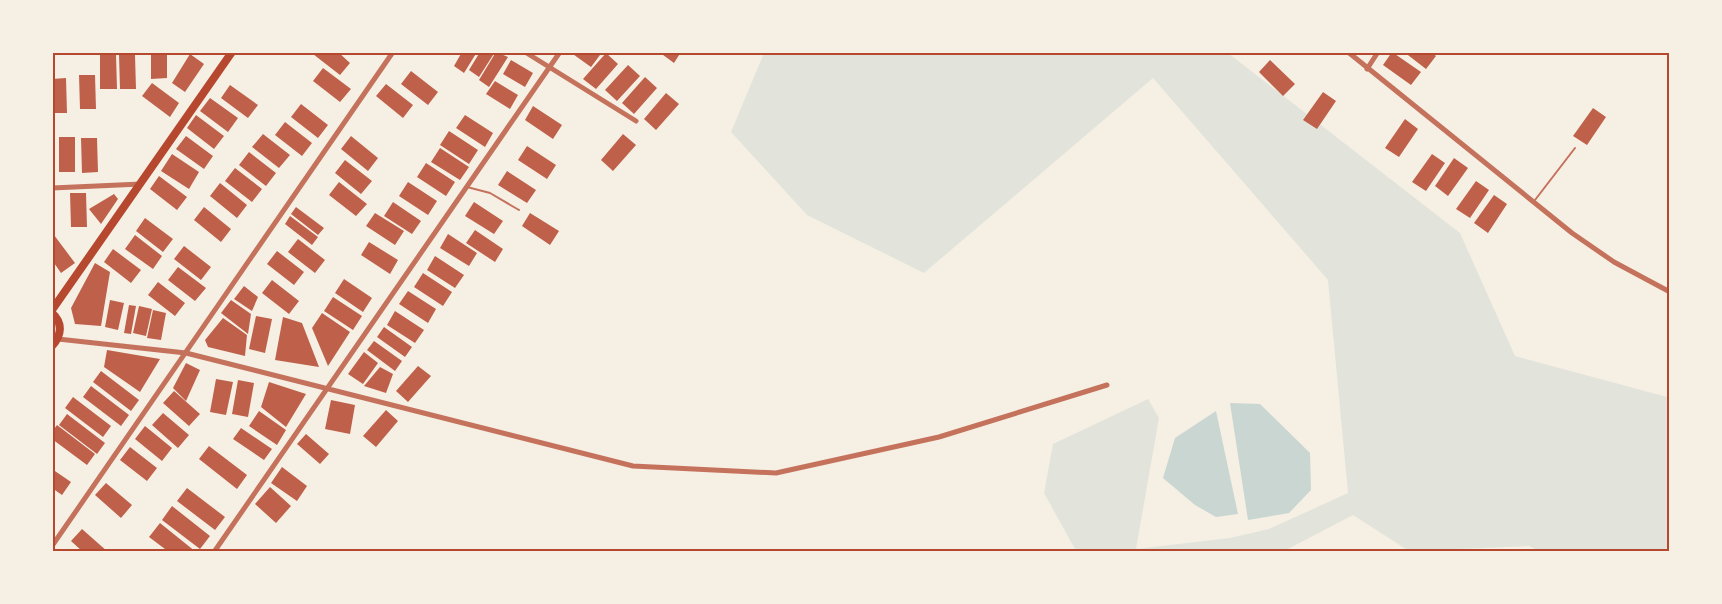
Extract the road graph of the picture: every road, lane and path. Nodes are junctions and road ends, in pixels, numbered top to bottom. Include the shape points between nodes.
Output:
1 (232, 52) edge
2 (393, 52) edge
3 (525, 52) edge
4 (560, 52) edge
5 (1348, 52) edge
6 (1378, 52) edge
7 (549, 69) junction
8 (1367, 69) junction
9 (636, 121) dead end
10 (1575, 148) dead end
11 (141, 184) junction
12 (467, 187) junction
13 (52, 188) edge
14 (1533, 203) junction
15 (519, 210) dead end
16 (1670, 292) edge
17 (52, 311) edge
18 (55, 343) edge
19 (186, 353) junction
20 (1107, 385) dead end
21 (328, 389) junction
22 (52, 546) edge
23 (213, 552) edge

1 - 11 main road
2 - 19 street
3 - 7 street
4 - 7 street
5 - 8 street
6 - 8 street
7 - 9 street
7 - 12 street
8 - 14 street
10 - 14 lane
11 - 13 street
11 - 17 main road
12 - 15 lane via 490,193
12 - 21 street
14 - 16 street via 1614,262
17 - 18 main road via 60,324
18 - 19 street
19 - 21 street
19 - 22 street
20 - 21 street via 939,437 776,474 633,466
21 - 23 street

